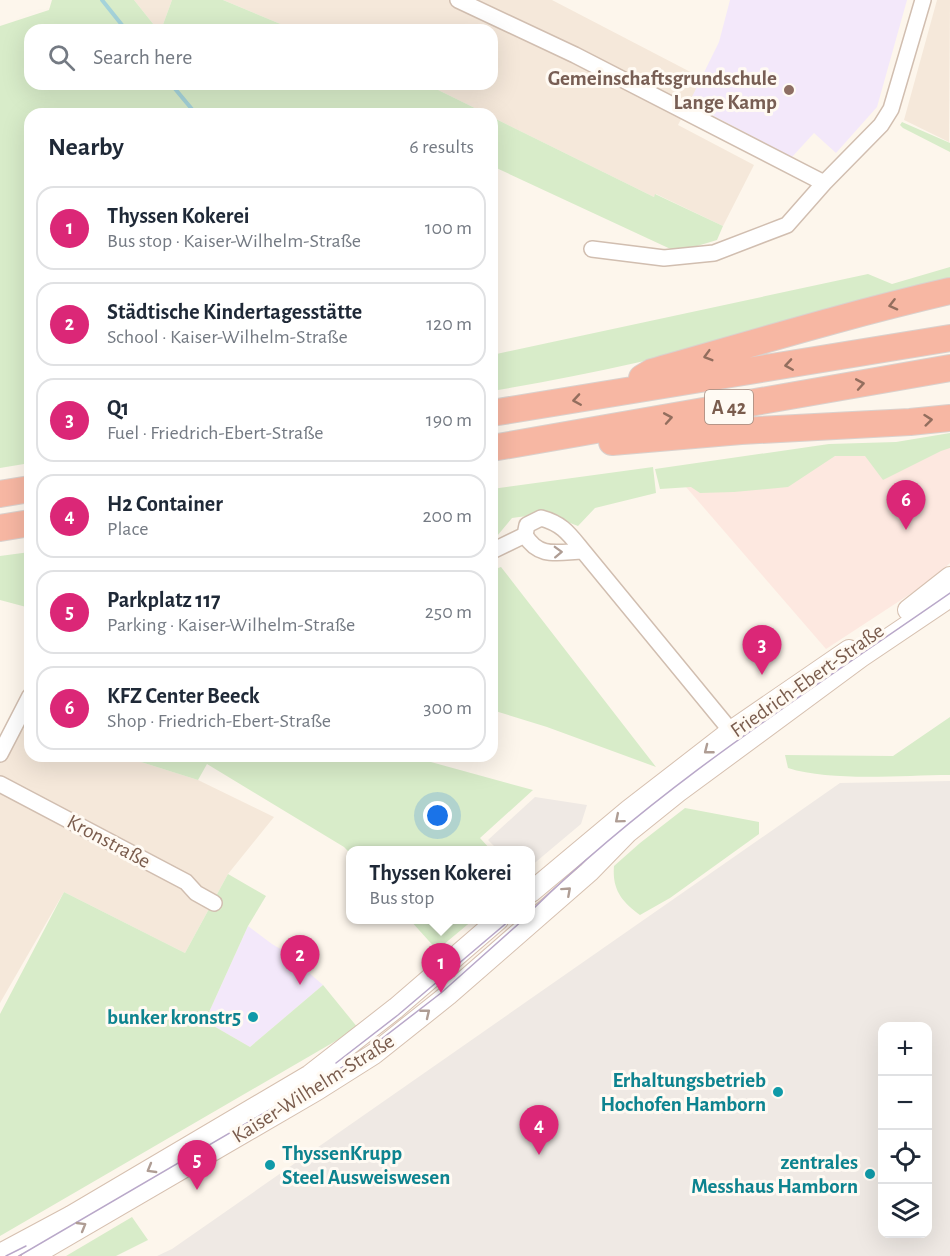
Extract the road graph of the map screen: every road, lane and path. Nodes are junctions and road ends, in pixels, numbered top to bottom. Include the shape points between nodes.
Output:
1 (923, 0) edge
2 (464, 1) edge
3 (824, 183) junction
4 (592, 249) dead end
5 (950, 291) edge
6 (950, 338) edge
7 (950, 368) edge
8 (618, 393) junction
9 (498, 412) edge
10 (950, 418) edge
11 (500, 447) edge
12 (24, 490) edge
13 (0, 494) edge
14 (24, 525) edge
15 (0, 528) edge
16 (525, 535) junction
17 (498, 548) edge
18 (583, 551) junction
19 (950, 577) edge
20 (950, 597) edge
21 (24, 708) edge
22 (736, 738) junction
23 (0, 754) edge
24 (0, 784) edge
25 (671, 787) junction
26 (535, 889) edge
27 (214, 903) dead end
28 (535, 919) edge
29 (493, 924) edge
30 (529, 924) edge
31 (0, 1254) edge
32 (32, 1256) edge

1 - 3 street via 891,109 881,125
2 - 3 street
3 - 4 street via 787,225 714,253 664,258
5 -> 8 highway via 652,372
6 -> 8 highway, A 42
11 -> 7 highway, A 42
8 -> 9 highway, A 42
11 -> 10 highway via 575,446
12 - 13 highway
14 - 15 highway
16 - 17 street
16 -> 18 street via 532,546 545,552
16 - 18 street via 527,525 541,518 555,522
18 - 22 street
19 - 22 main road, Friedrich-Ebert-Straße
20 - 22 main road, Friedrich-Ebert-Straße
21 - 23 street
22 - 25 main road, Friedrich-Ebert-Straße
24 - 27 street, Kronstraße via 186,882
25 -> 26 main road
28 -> 25 main road, Kaiser-Wilhelm-Straße
29 -> 31 main road, Kaiser-Wilhelm-Straße via 310,1075
32 -> 30 main road, Kaiser-Wilhelm-Straße via 374,1054

